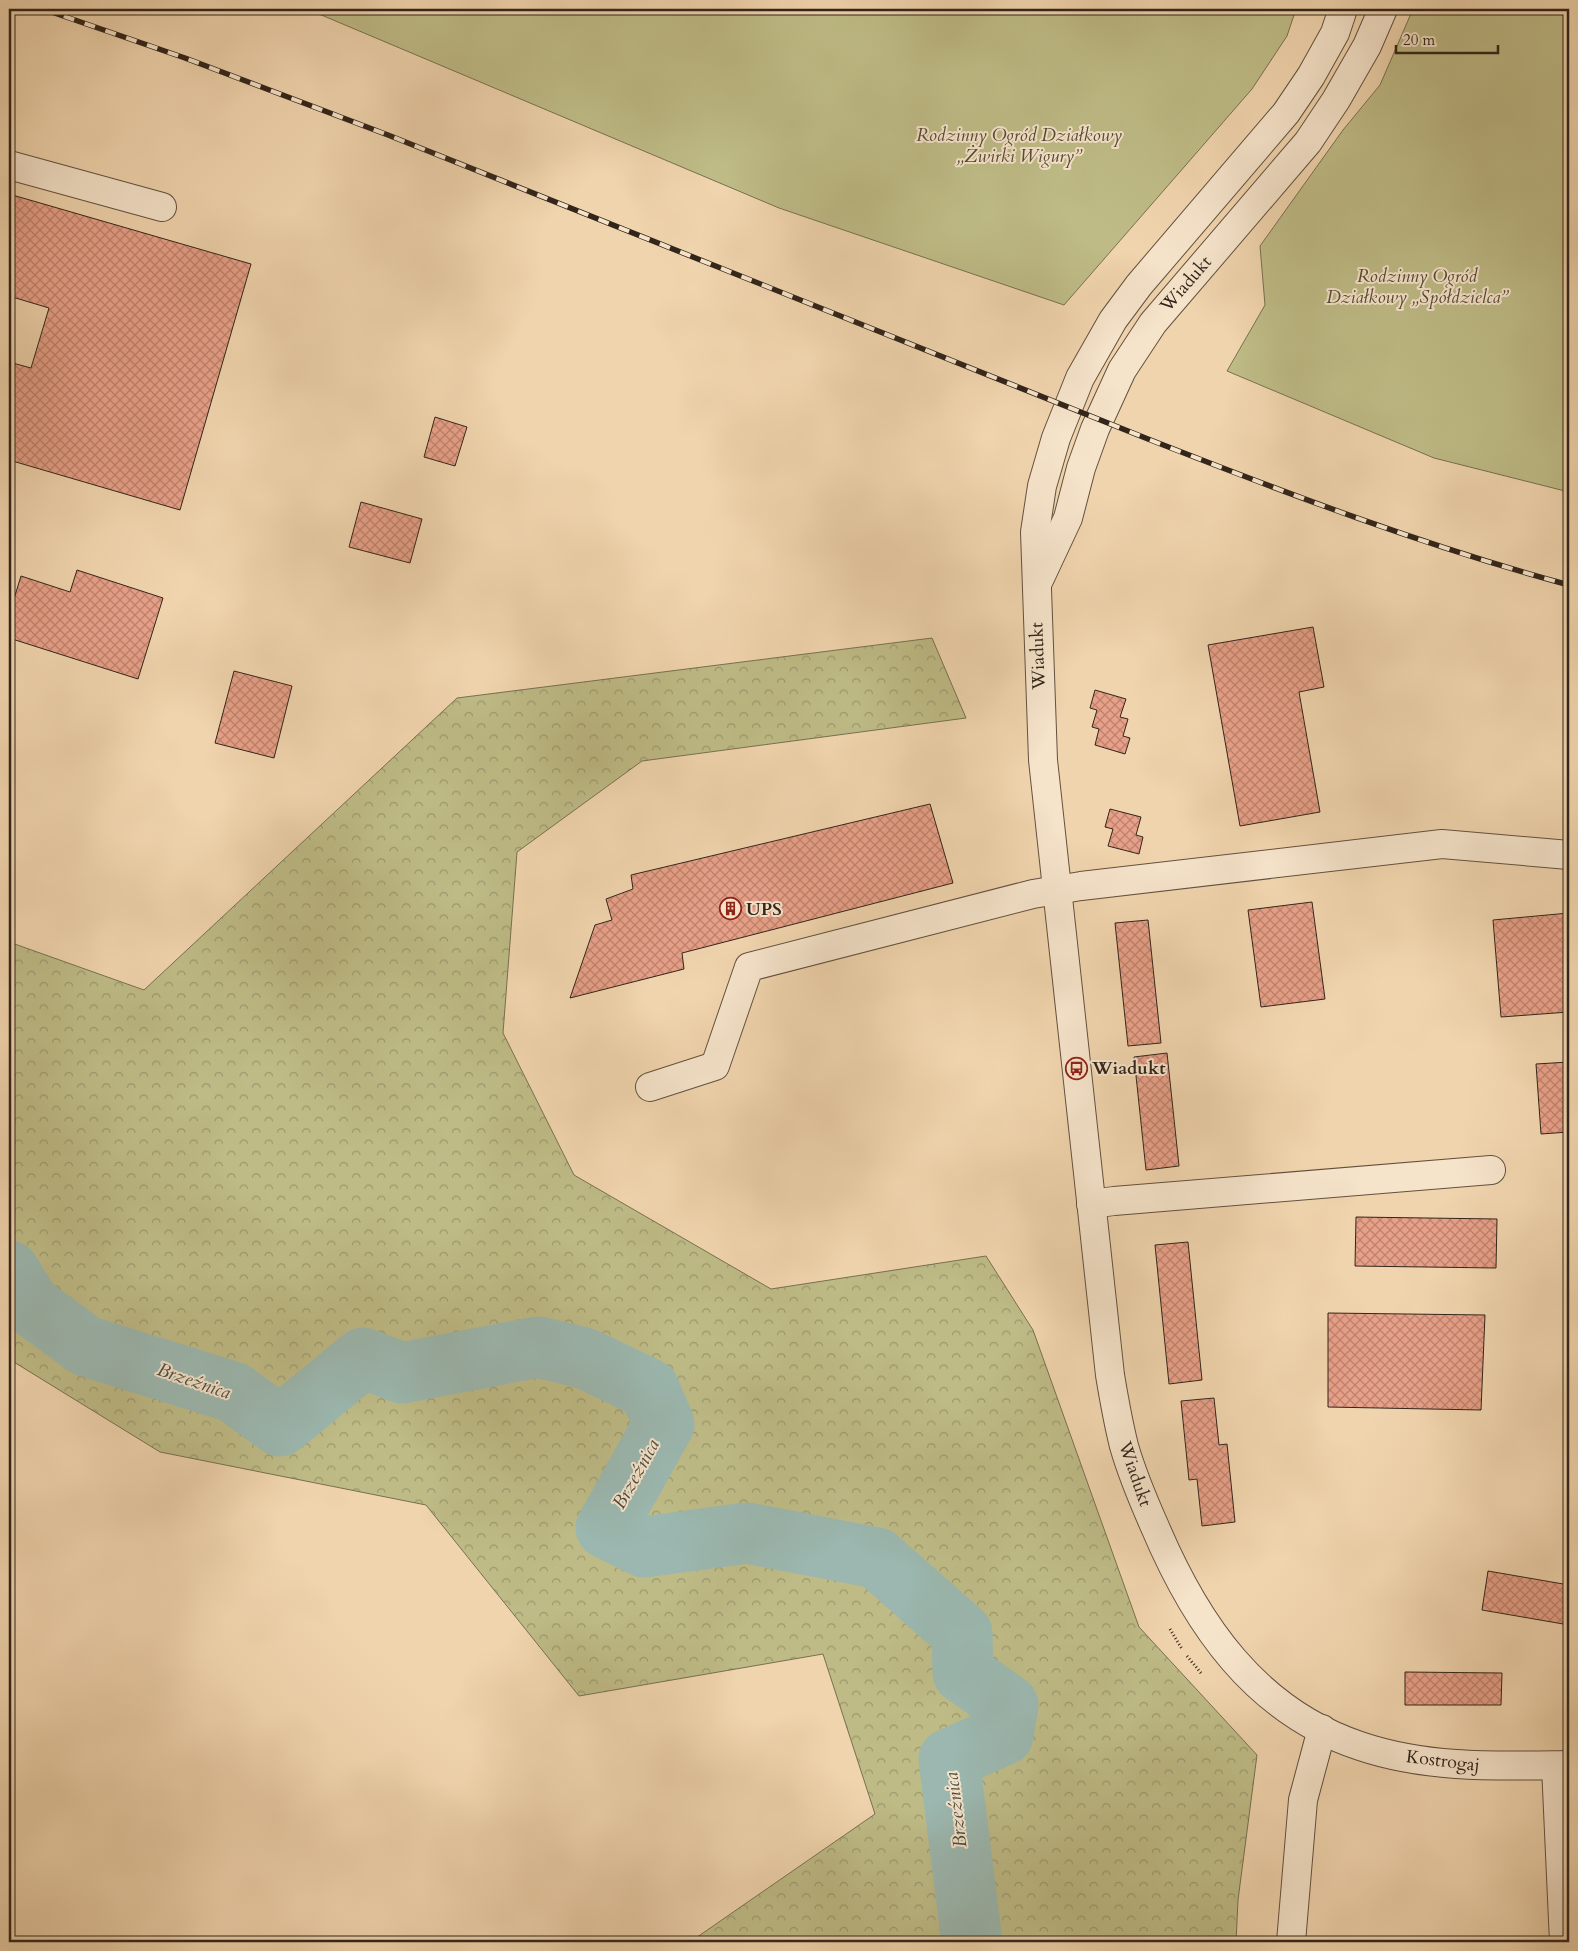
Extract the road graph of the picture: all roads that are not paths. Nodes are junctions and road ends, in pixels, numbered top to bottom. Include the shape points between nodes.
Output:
1 (1342, 9) edge
2 (1383, 9) edge
3 (9, 165) edge
4 (162, 207) dead end
5 (1036, 586) junction
6 (1569, 855) edge
7 (1057, 891) junction
8 (650, 1087) dead end
9 (1491, 1170) dead end
10 (1091, 1204) junction
11 (1322, 1729) junction
12 (1562, 1766) edge
13 (1291, 1942) edge
14 (1564, 1942) edge

1 - 5 street, Wiadukt via 1335,33 1286,113 1139,285 1113,320 1080,378 1056,438 1042,486 1035,532
2 - 5 street, Wiadukt via 1368,46 1308,142 1154,323 1122,370 1095,429 1068,518
3 - 4 street
5 - 7 street, Wiadukt via 1043,760
6 - 7 street via 1442,844
7 - 8 street via 1034,894 749,967 715,1066
7 - 10 street, Wiadukt
9 - 10 street
10 - 11 street, Wiadukt via 1116,1410 1135,1479 1166,1554 1202,1620 1240,1669 1293,1713
11 - 12 street, Kostrogaj via 1362,1747 1430,1762
11 - 13 street via 1303,1800
12 - 14 street

